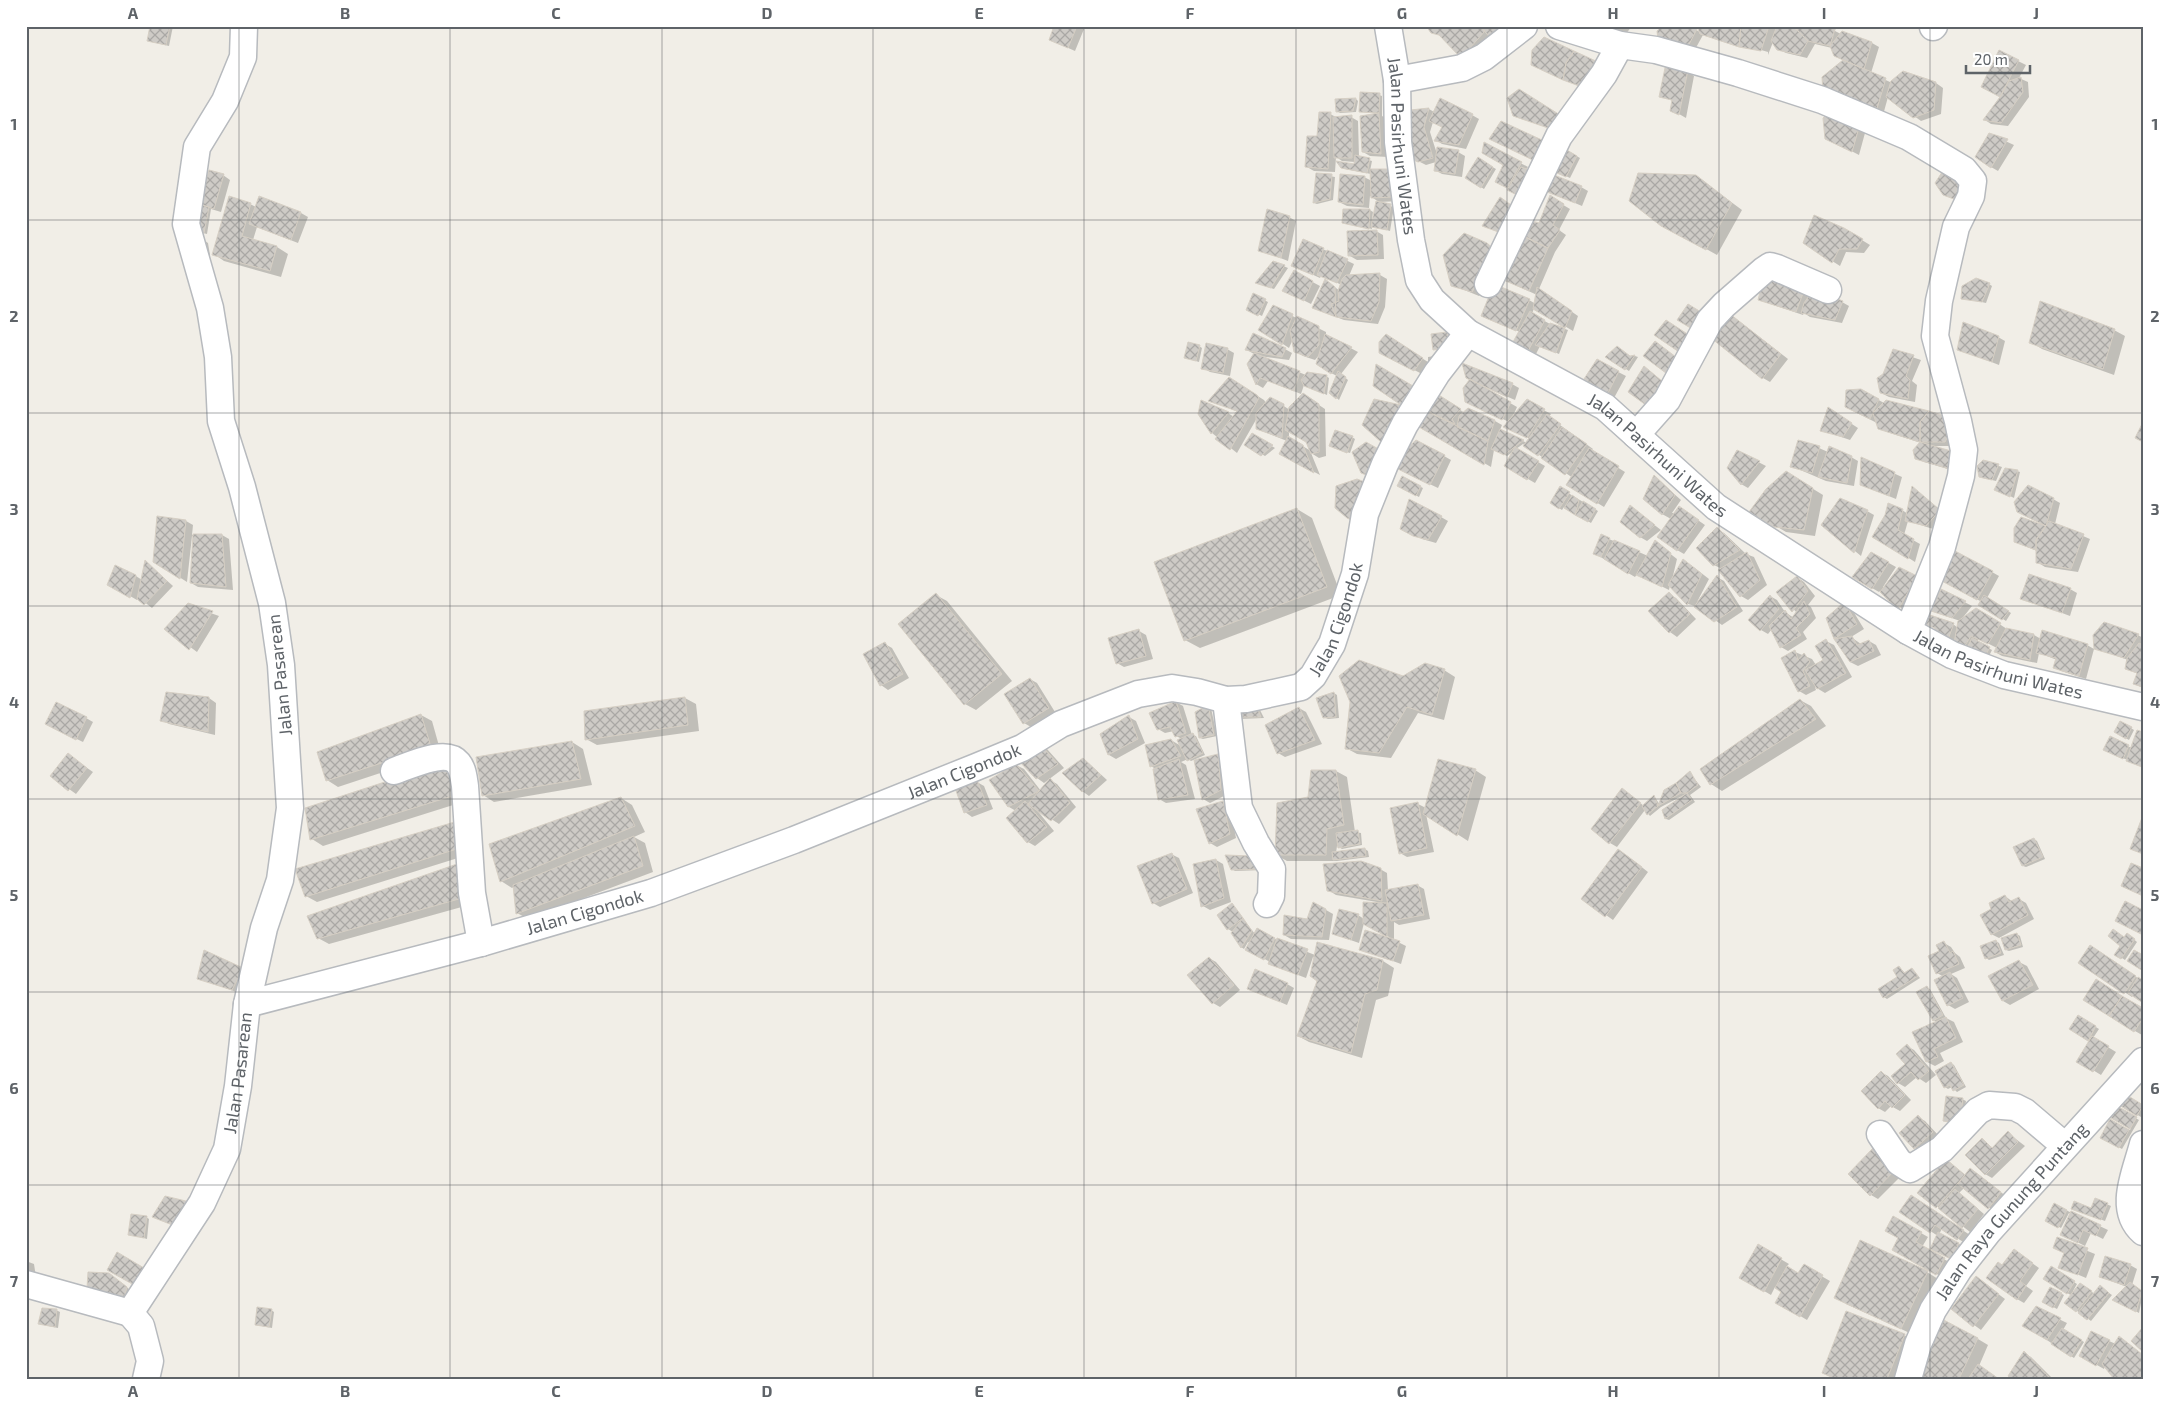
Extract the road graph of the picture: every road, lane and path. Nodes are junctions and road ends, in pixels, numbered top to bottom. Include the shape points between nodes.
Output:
1 (244, 26) edge
2 (1388, 26) edge
3 (1524, 26) edge
4 (1559, 26) edge
5 (1620, 45) junction
6 (1397, 80) junction
7 (1488, 284) dead end
8 (1828, 290) dead end
9 (1468, 332) junction
10 (1636, 435) junction
11 (1908, 631) junction
12 (1226, 700) junction
13 (2143, 707) edge
14 (394, 771) dead end
15 (1267, 904) dead end
16 (481, 943) junction
17 (247, 1004) junction
18 (2143, 1061) edge
19 (1880, 1134) dead end
20 (2143, 1144) edge
21 (2065, 1146) junction
22 (2143, 1232) edge
23 (26, 1284) edge
24 (130, 1313) junction
25 (146, 1379) edge
26 (1908, 1379) edge

1 - 17 street, Jalan Pasarean via 243,57 225,101 197,147 186,224 210,308 218,357 221,421 272,603 286,727 290,808 280,880 264,928
2 - 6 street, Jalan Pasirhuni Wates
3 - 6 street via 1484,57 1462,68
4 - 5 street
5 - 7 street via 1604,74 1559,136
5 - 11 street via 1656,50 1822,100 1909,137 1964,170 1973,181 1971,196 1956,227 1939,301 1936,336 1964,450 1961,476 1942,547
6 - 9 street, Jalan Pasirhuni Wates via 1398,142 1419,280 1432,300
8 - 10 street via 1777,268 1770,266 1764,270 1710,320 1668,400
9 - 10 street, Jalan Pasirhuni Wates via 1605,406
9 - 12 street, Jalan Cigondok via 1437,373 1384,464 1365,514 1355,574 1332,644 1313,676 1301,687
10 - 11 street, Jalan Pasirhuni Wates via 1716,507
11 - 13 street, Jalan Pasirhuni Wates via 1952,655 2004,675
12 - 15 street via 1239,808 1272,869 1272,890
12 - 16 street, Jalan Cigondok via 1172,688 1138,694 1061,724 1022,748 794,840 651,893
14 - 16 street via 447,756 461,767 474,907
16 - 17 street, Jalan Cigondok
17 - 24 street, Jalan Pasarean via 227,1149 202,1203
18 - 21 street, Jalan Raya Gunung Puntang
19 - 21 street via 1899,1162 1910,1169 1942,1149 1982,1108 2003,1105 2024,1112
20 - 22 street via 2128,1203 2132,1219
21 - 26 street, Jalan Raya Gunung Puntang via 1959,1269 1918,1344
23 - 24 street
24 - 25 street via 141,1326 146,1343 150,1360

